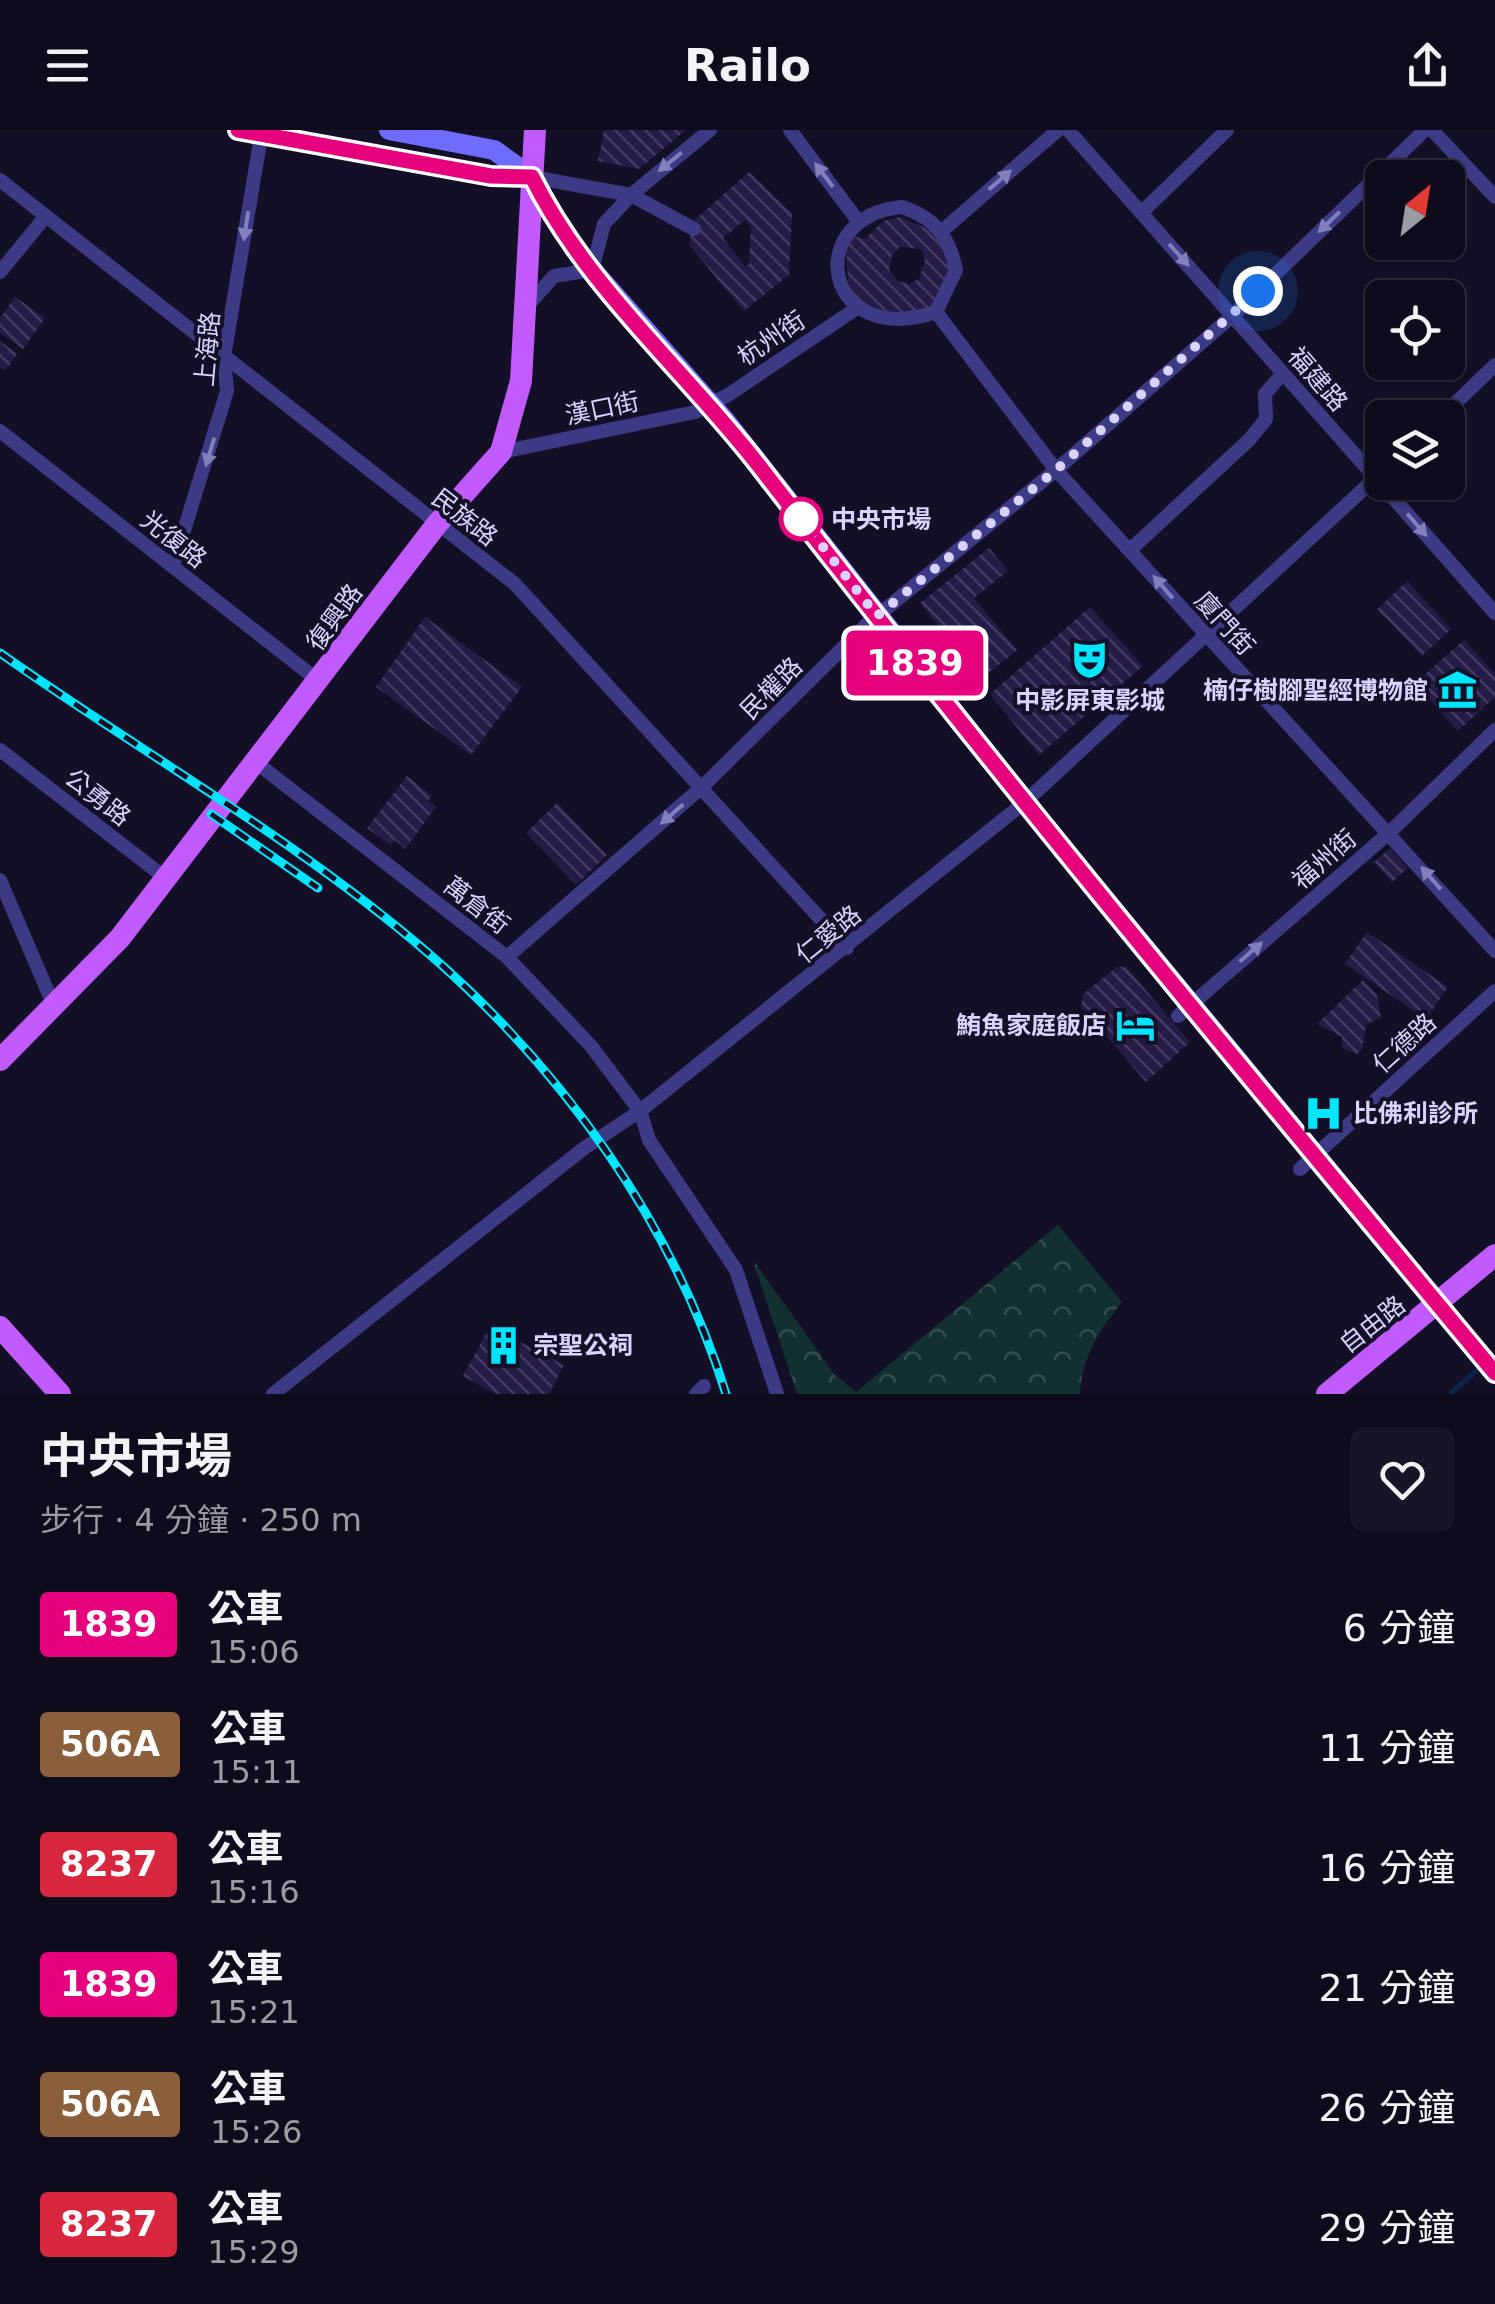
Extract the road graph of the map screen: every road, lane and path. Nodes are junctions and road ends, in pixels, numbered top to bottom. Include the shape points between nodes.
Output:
1 (238, 130) edge
2 (389, 130) edge
3 (535, 130) edge
4 (710, 130) edge
5 (790, 130) edge
6 (1058, 130) edge
7 (1068, 130) edge
8 (1227, 130) edge
9 (1428, 130) edge
10 (262, 132) edge
11 (532, 177) junction
12 (0, 180) edge
13 (630, 195) junction
14 (1495, 197) edge
15 (1141, 213) junction
16 (46, 216) junction
17 (858, 221) junction
18 (694, 229) dead end
19 (942, 231) junction
20 (592, 270) junction
21 (0, 272) edge
22 (528, 304) junction
23 (857, 308) junction
24 (936, 312) junction
25 (1232, 316) junction
26 (224, 357) junction
27 (1495, 364) edge
28 (1283, 374) junction
29 (1458, 400) edge
30 (710, 405) junction
31 (0, 432) edge
32 (501, 452) junction
33 (1365, 461) edge
34 (1056, 470) junction
35 (1365, 489) edge
36 (1399, 500) edge
37 (437, 524) junction
38 (1130, 550) junction
39 (174, 566) junction
40 (1495, 614) edge
41 (877, 616) junction
42 (1204, 636) junction
43 (320, 682) junction
44 (1495, 730) edge
45 (0, 750) edge
46 (258, 764) junction
47 (702, 787) junction
48 (1025, 802) junction
49 (1390, 832) junction
50 (0, 880) edge
51 (168, 880) junction
52 (847, 948) junction
53 (1495, 951) edge
54 (507, 958) junction
55 (1495, 992) edge
56 (54, 1006) junction
57 (1184, 1010) junction
58 (0, 1060) edge
59 (640, 1112) junction
60 (1306, 1162) junction
61 (1495, 1255) edge
62 (1440, 1306) junction
63 (0, 1327) edge
64 (1495, 1373) edge
65 (60, 1394) edge
66 (272, 1394) edge
67 (777, 1394) edge
68 (1327, 1394) edge

1 - 10 street
2 - 11 street via 494,150
3 - 11 main road, 復興路
4 -> 13 street
17 -> 5 street
19 -> 6 street
7 - 15 street, 福建路
8 - 15 street
9 - 14 street
9 -> 25 street, 民權路
10 - 11 street via 491,176
10 -> 26 street, 上海路
11 - 13 street
11 - 20 street
11 - 22 main road, 復興路
12 - 16 street, 民族路
13 - 18 street
13 - 20 street via 604,224
15 -> 25 street, 福建路
16 - 21 street
16 - 26 street, 民族路
17 - 19 street via 902,208 925,215
17 - 23 street via 843,240 838,264 842,288
19 - 24 street via 956,270
20 - 22 street via 554,276
20 - 30 street
22 - 32 main road, 復興路 via 522,381
23 - 24 street via 881,320 908,322
23 - 30 street, 杭州街
24 - 34 street, 廈門街
25 - 28 street, 福建路
25 - 34 street, 民權路
26 - 37 street, 民族路
26 -> 39 street, 上海路 via 227,391
27 - 29 street
28 - 33 street, 福建路
28 - 38 street via 1266,394 1266,419 1249,440
30 - 32 street, 漢口街
30 - 41 street
31 - 39 street, 光復路
32 - 37 main road, 復興路
34 - 38 street, 廈門街
34 - 41 street, 民權路
35 - 42 street, 仁愛路
36 -> 40 street, 福建路
37 - 43 main road, 復興路
37 - 47 street, 民族路 via 515,584
42 -> 38 street, 廈門街
39 - 43 street, 光復路
41 - 47 street, 民權路
41 - 48 street
42 - 48 street, 仁愛路
42 - 49 street, 廈門街
43 - 46 main road, 復興路
44 - 49 street, 福州街
45 - 51 street, 公勇路
46 - 51 main road, 復興路
46 - 54 street, 萬倉街
47 - 52 street, 民族路
47 -> 54 street, 民權路
48 - 52 street, 仁愛路
48 - 57 street
53 -> 49 street, 廈門街
57 -> 49 street, 福州街
50 - 56 street
51 - 56 main road, 復興路
52 - 59 street, 仁愛路
54 - 59 street, 萬倉街 via 577,1030
55 - 60 street, 仁德路
56 - 58 main road, 復興路
57 - 60 street
59 - 66 street, 仁愛路
59 - 67 street, 萬倉街 via 649,1140 736,1270
60 - 62 street
61 - 62 main road, 自由路
62 - 64 street
62 - 68 main road, 自由路
63 - 65 main road

